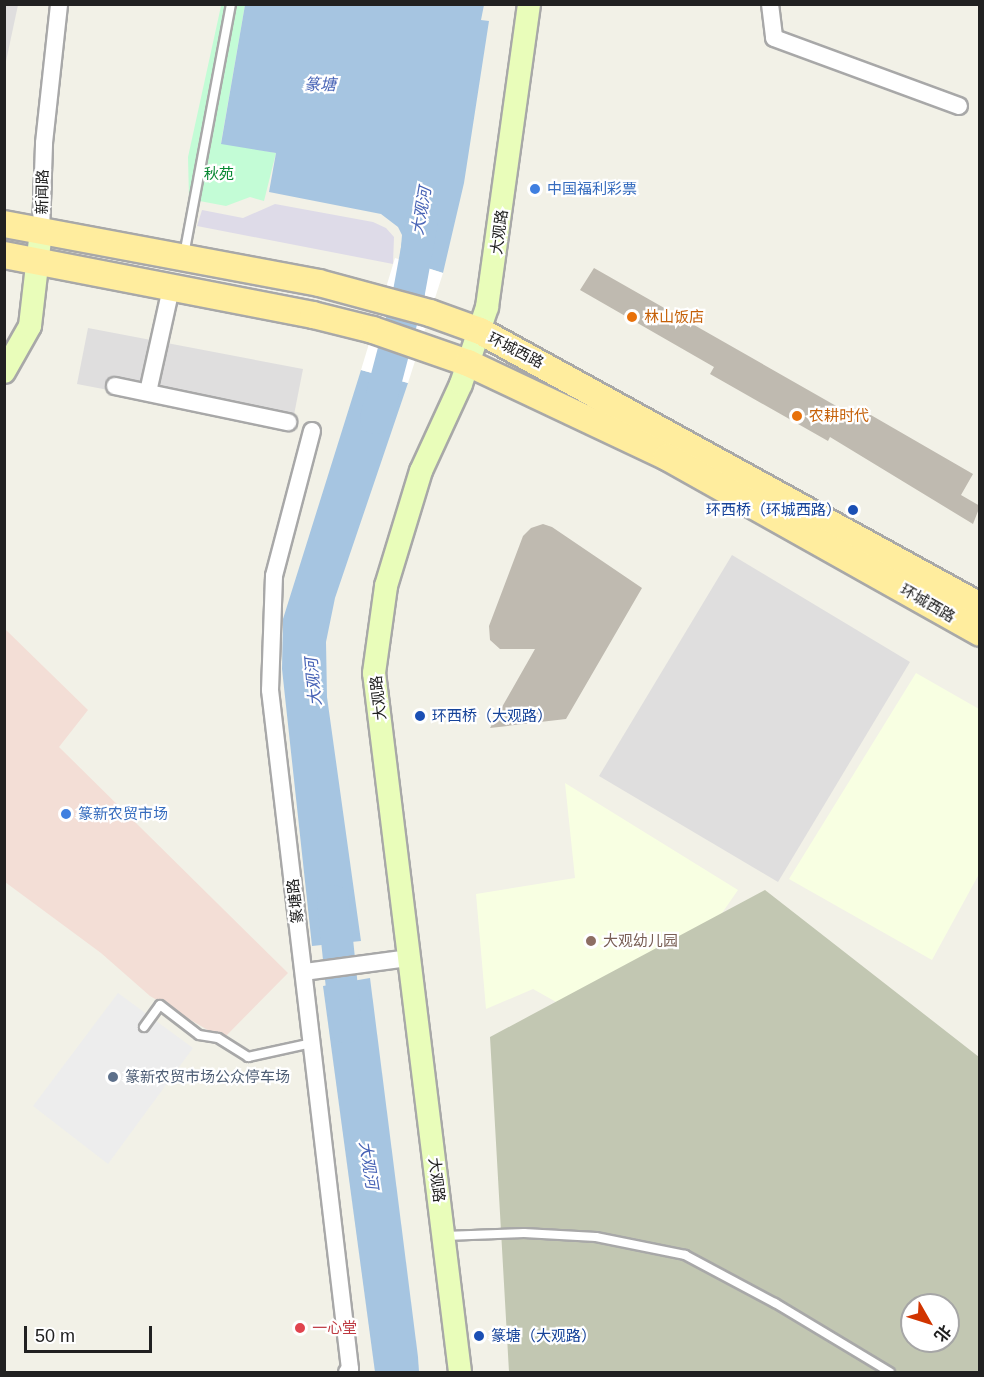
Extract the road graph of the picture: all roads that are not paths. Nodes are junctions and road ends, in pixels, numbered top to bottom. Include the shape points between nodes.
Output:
1 (59, 4) edge
2 (231, 4) edge
3 (529, 4) edge
4 (770, 4) edge
5 (959, 106) dead end
6 (4, 224) edge
7 (41, 231) junction
8 (4, 255) edge
9 (183, 258) junction
10 (39, 264) junction
11 (171, 288) junction
12 (480, 331) junction
13 (468, 363) junction
14 (4, 372) edge
15 (115, 386) dead end
16 (148, 392) junction
17 (288, 422) dead end
18 (312, 431) dead end
19 (980, 606) edge
20 (980, 633) edge
21 (409, 958) junction
22 (304, 972) junction
23 (144, 1027) dead end
24 (312, 1043) junction
25 (444, 1236) junction
26 (347, 1372) edge
27 (460, 1372) edge
28 (890, 1372) edge

1 - 7 street, 新闻路 via 44,143
2 - 9 lane
3 - 12 main road, 大观路 via 493,276
4 - 5 street via 774,38
6 - 7 main road, 环城西路
7 - 9 main road, 环城西路
7 - 10 main road, 新闻路
8 - 10 main road, 环城西路
9 - 12 main road, 环城西路 via 383,299
10 - 11 main road, 环城西路
10 - 14 main road, 新闻路 via 30,326
11 - 13 main road, 环城西路 via 373,330
11 - 16 street
12 - 13 main road, 大观路
12 - 19 main road, 环城西路
13 - 20 main road, 环城西路 via 668,457
13 - 21 main road, 大观路 via 421,471 386,586 374,673
15 - 16 street
16 - 17 street
18 - 22 street, 篆塘路 via 274,576 270,690
21 - 22 street
21 - 25 main road, 大观路
22 - 24 street, 篆塘路
23 - 24 lane via 160,1005 199,1035 218,1038 248,1057
24 - 26 street, 篆塘路 via 350,1368
25 - 27 main road, 大观路
25 - 28 lane via 524,1233 596,1237 685,1255

